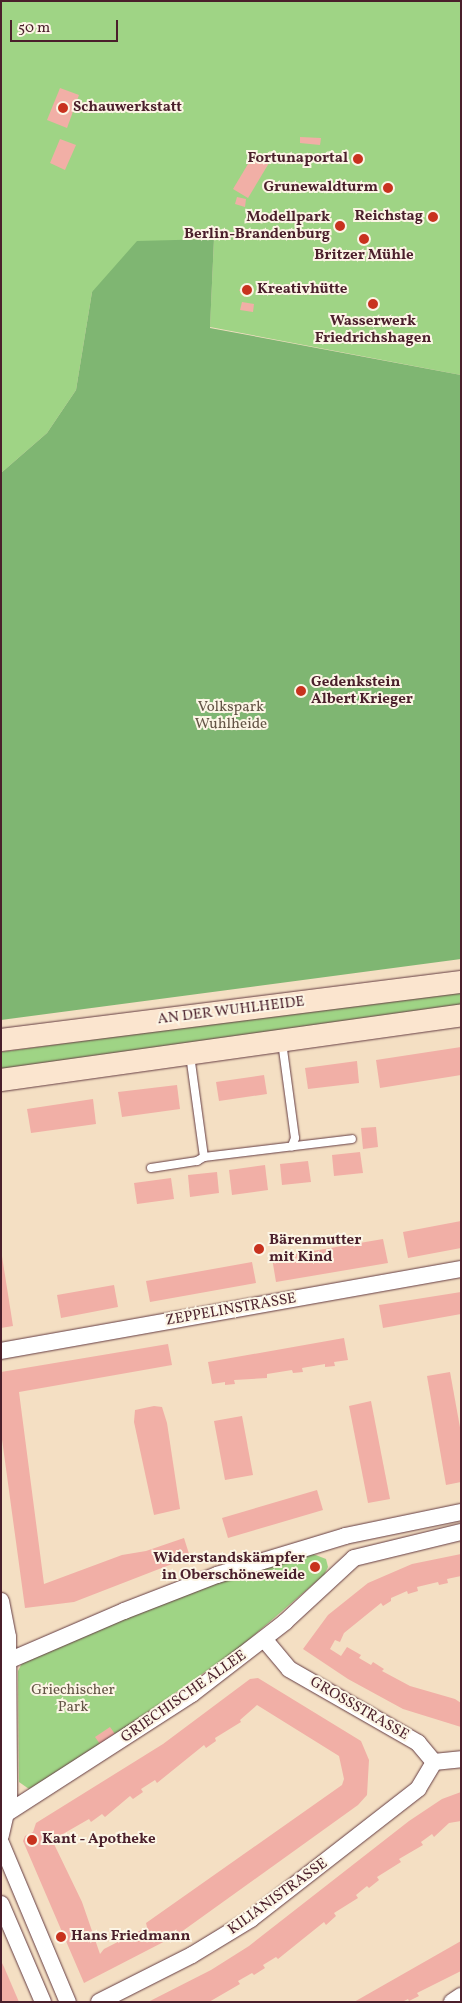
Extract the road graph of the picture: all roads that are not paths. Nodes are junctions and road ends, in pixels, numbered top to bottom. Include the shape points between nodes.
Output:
1 (461, 982) edge
2 (461, 1015) edge
3 (1, 1040) edge
4 (282, 1040) junction
5 (190, 1054) junction
6 (1, 1080) edge
7 (352, 1139) dead end
8 (292, 1146) junction
9 (204, 1157) junction
10 (150, 1168) dead end
11 (461, 1269) edge
12 (1, 1352) edge
13 (461, 1512) edge
14 (461, 1532) edge
15 (345, 1536) junction
16 (354, 1558) junction
17 (1, 1601) edge
18 (264, 1639) junction
19 (4, 1663) edge
20 (461, 1759) edge
21 (434, 1762) junction
22 (2, 1816) edge
23 (1, 1836) edge
24 (1, 1843) edge
25 (1, 1904) edge
26 (461, 1996) edge
27 (43, 2002) edge
28 (68, 2002) edge
29 (99, 2002) edge
30 (452, 2002) edge

1 - 3 main road, AN DER WUHLHEIDE
2 - 4 main road
4 - 5 main road
4 - 8 lane via 295,1138
5 - 6 main road
5 - 9 lane
7 - 8 lane
8 - 9 lane
9 - 10 lane via 197,1161
11 - 12 street, ZEPPELINSTRASSE
13 - 15 street
14 - 16 street, GRIECHISCHE ALLEE
15 - 16 street
15 - 19 street via 217,1575
16 - 18 street, GRIECHISCHE ALLEE
17 - 19 street via 8,1637
18 - 21 street, GROSSSTRASSE via 288,1669 418,1744
18 - 22 street, GRIECHISCHE ALLEE via 129,1737
19 - 22 street via 9,1800
20 - 21 street
21 - 29 street, KILIANISTRASSE via 418,1789 250,1919 192,1955
22 - 23 street
24 - 28 street
25 - 27 street
26 - 30 street

